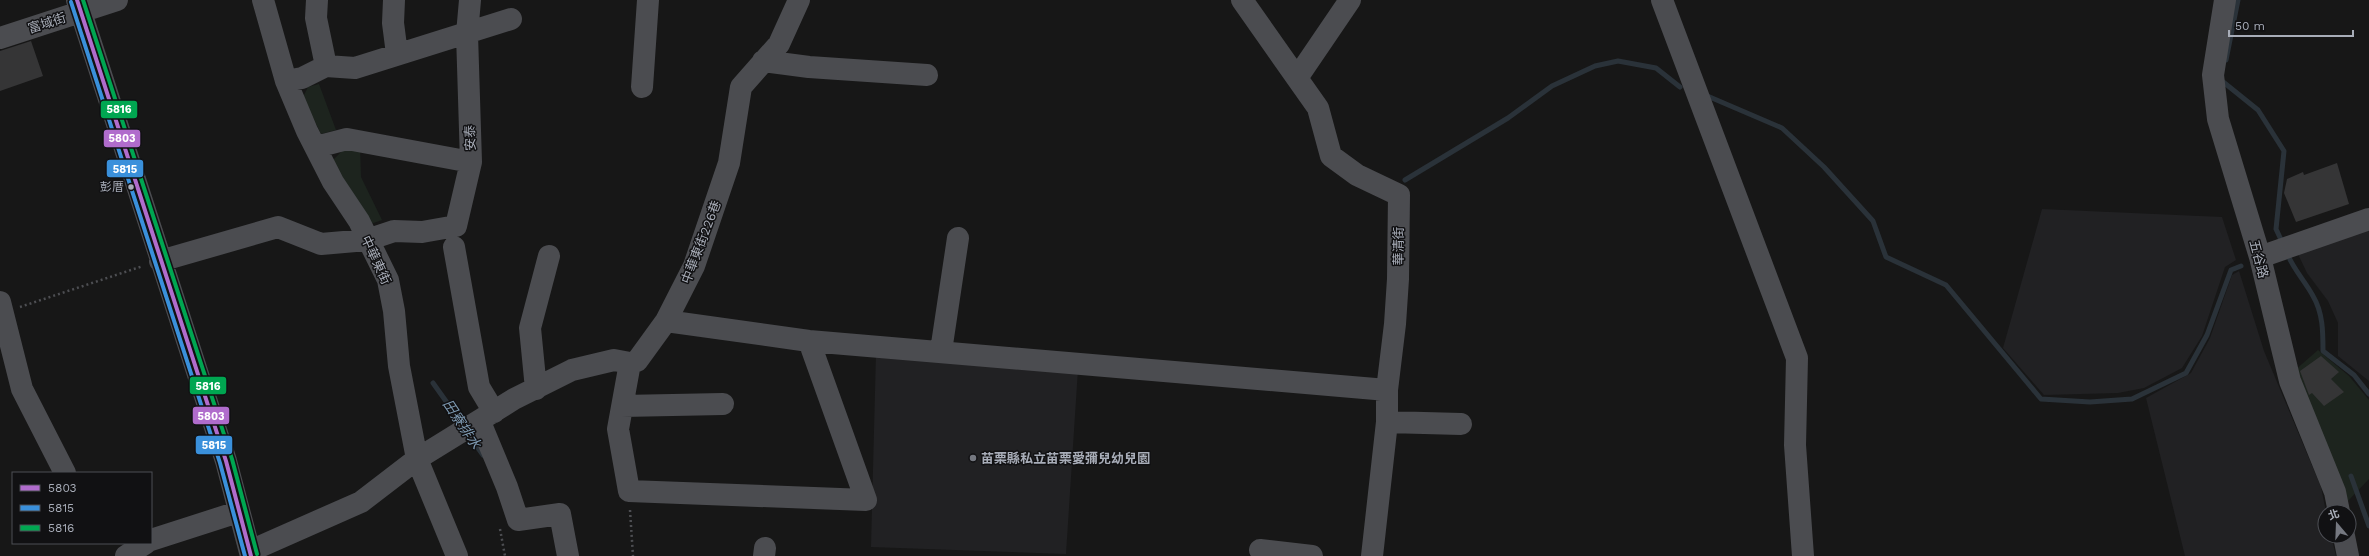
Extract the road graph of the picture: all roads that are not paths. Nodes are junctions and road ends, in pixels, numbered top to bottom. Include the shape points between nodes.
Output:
1 (116, 0) edge
2 (263, 0) edge
3 (317, 0) edge
4 (394, 0) edge
5 (470, 0) edge
6 (648, 0) edge
7 (799, 0) edge
8 (1242, 0) edge
9 (1350, 0) edge
10 (1662, 0) edge
11 (2225, 0) edge
12 (79, 6) edge
13 (511, 19) dead end
14 (467, 34) junction
15 (0, 38) edge
16 (397, 54) junction
17 (763, 61) junction
18 (326, 66) junction
19 (927, 75) dead end
20 (1297, 78) junction
21 (286, 82) junction
22 (642, 87) dead end
23 (316, 147) junction
24 (471, 162) junction
25 (2369, 219) edge
26 (958, 238) dead end
27 (367, 240) junction
28 (454, 247) dead end
29 (2268, 255) junction
30 (549, 256) dead end
31 (160, 261) junction
32 (1, 309) edge
33 (666, 321) junction
34 (810, 341) junction
35 (941, 350) junction
36 (630, 363) junction
37 (536, 389) junction
38 (1387, 390) junction
39 (723, 404) dead end
40 (622, 406) junction
41 (483, 420) junction
42 (1387, 422) junction
43 (1461, 424) dead end
44 (418, 459) junction
45 (64, 472) edge
46 (2337, 504) edge
47 (238, 512) junction
48 (152, 540) edge
49 (144, 544) edge
50 (151, 544) edge
51 (2346, 544) edge
52 (1260, 550) dead end
53 (250, 554) edge
54 (126, 556) edge
55 (157, 556) edge
56 (457, 556) edge
57 (568, 556) edge
58 (1312, 556) edge
59 (1372, 556) edge
60 (1803, 556) edge
61 (2348, 556) edge

1 - 12 street, 富域街
2 - 21 street, 中華東街
3 - 18 street via 316,18
4 - 16 street
5 - 14 street, 安泰
6 - 22 street
7 - 17 street, 中華東街226巷 via 779,44
8 - 20 street, 華清街
9 - 20 street
10 - 60 street via 1797,358 1795,445
11 - 29 street, 五谷路 via 2213,75 2218,119
12 - 15 street, 富域街
12 - 31 street
13 - 14 street
14 - 16 street
14 - 24 street, 安泰
16 - 18 street via 355,68
17 - 19 street via 809,67
17 - 33 street, 中華東街226巷 via 741,87 729,163 717,202 694,266
18 - 21 street via 302,78
20 - 38 street, 華清街 via 1318,108 1331,156 1356,175 1399,195 1398,279
21 - 23 street, 中華東街
23 - 24 street, 安泰 via 347,139
23 - 27 street, 中華東街 via 333,182 359,221
24 - 27 street via 456,226 422,232 394,231
25 - 29 street
26 - 35 street
27 - 31 street via 321,244 278,227
27 - 44 street, 中華東街 via 388,280 394,311 399,366
28 - 41 street
29 - 46 street, 五谷路 via 2290,381 2335,492
30 - 37 street via 530,328
31 - 47 street via 226,461
32 - 45 street via 22,389
33 - 34 street
33 - 36 street, 中華東街226巷 via 637,360
34 - 35 street
34 - 40 street via 866,500 629,491 618,429
35 - 38 street
36 - 37 street via 614,360 572,370
36 - 40 street
37 - 41 street
38 - 42 street, 華清街
39 - 40 street
41 - 44 street
41 - 57 street via 518,520 560,514
42 - 43 street
42 - 59 street, 華清街
44 - 53 street via 361,502
44 - 56 street, 中華東街
47 - 48 street
47 - 53 street
49 - 54 street
50 - 55 street
51 - 61 street
52 - 58 street

